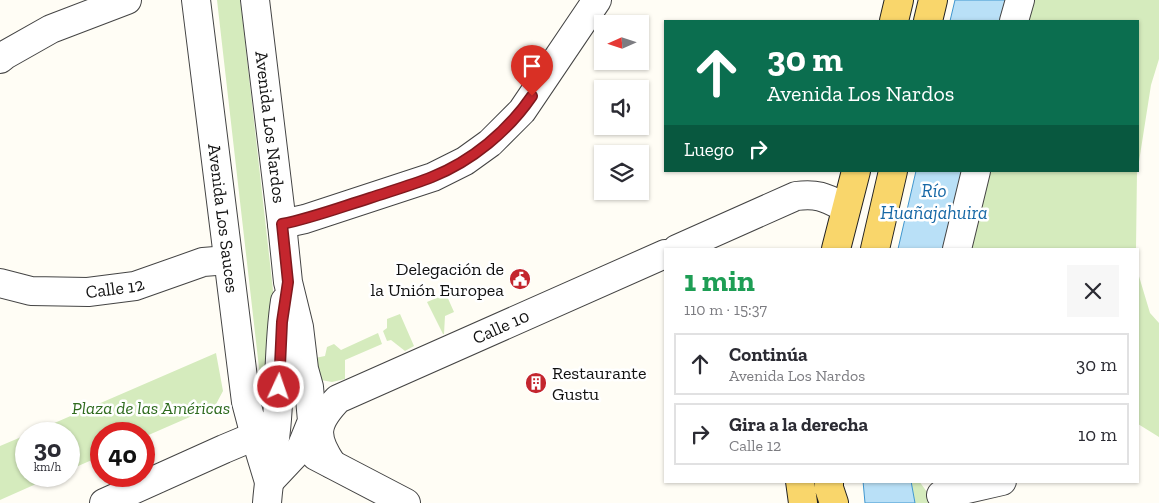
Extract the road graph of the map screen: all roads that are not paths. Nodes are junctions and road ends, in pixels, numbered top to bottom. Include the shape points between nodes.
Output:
1 (127, 0) edge
2 (196, 0) edge
3 (255, 0) edge
4 (597, 0) edge
5 (899, 0) edge
6 (933, 0) edge
7 (1020, 0) edge
8 (894, 20) edge
9 (928, 20) edge
10 (1014, 20) edge
11 (0, 60) edge
12 (856, 172) edge
13 (893, 172) edge
14 (976, 172) edge
15 (846, 208) junction
16 (282, 224) junction
17 (679, 248) edge
18 (836, 248) edge
19 (858, 248) edge
20 (875, 248) edge
21 (957, 248) edge
22 (664, 254) edge
23 (228, 260) junction
24 (0, 282) edge
25 (288, 282) junction
26 (309, 387) junction
27 (338, 398) junction
28 (269, 432) junction
29 (301, 448) junction
30 (332, 464) junction
31 (800, 483) edge
32 (829, 483) edge
33 (839, 483) edge
34 (992, 483) edge
35 (268, 492) edge
36 (939, 493) edge
37 (104, 503) edge
38 (406, 503) edge
39 (803, 503) edge
40 (834, 503) edge
41 (838, 503) edge

1 - 11 street via 51,29
2 - 23 street, Avenida Los Sauces
3 - 16 street, Avenida Los Nardos
4 - 16 street via 522,112 490,143 465,161 433,177
5 - 8 main road
6 - 9 main road
7 - 10 street
12 - 15 main road
13 - 20 main road
14 - 21 street
15 - 17 street via 810,194 796,196
15 - 18 main road
15 - 19 main road via 862,221
16 - 25 street, Avenida Los Nardos
22 - 27 street, Calle 10
23 - 24 street, Calle 12 via 203,262 134,286 88,292 31,291
23 - 28 street, Avenida Los Sauces via 246,402
25 - 26 street
25 - 28 street
26 - 27 street
26 - 29 street via 312,421
27 - 30 street via 320,423 319,439
28 - 29 street
28 - 35 street, Avenida Los Sauces
28 - 37 street
29 - 30 street
29 - 35 street
30 - 38 street
31 - 39 main road
32 - 40 main road
33 - 41 main road
34 - 36 street

